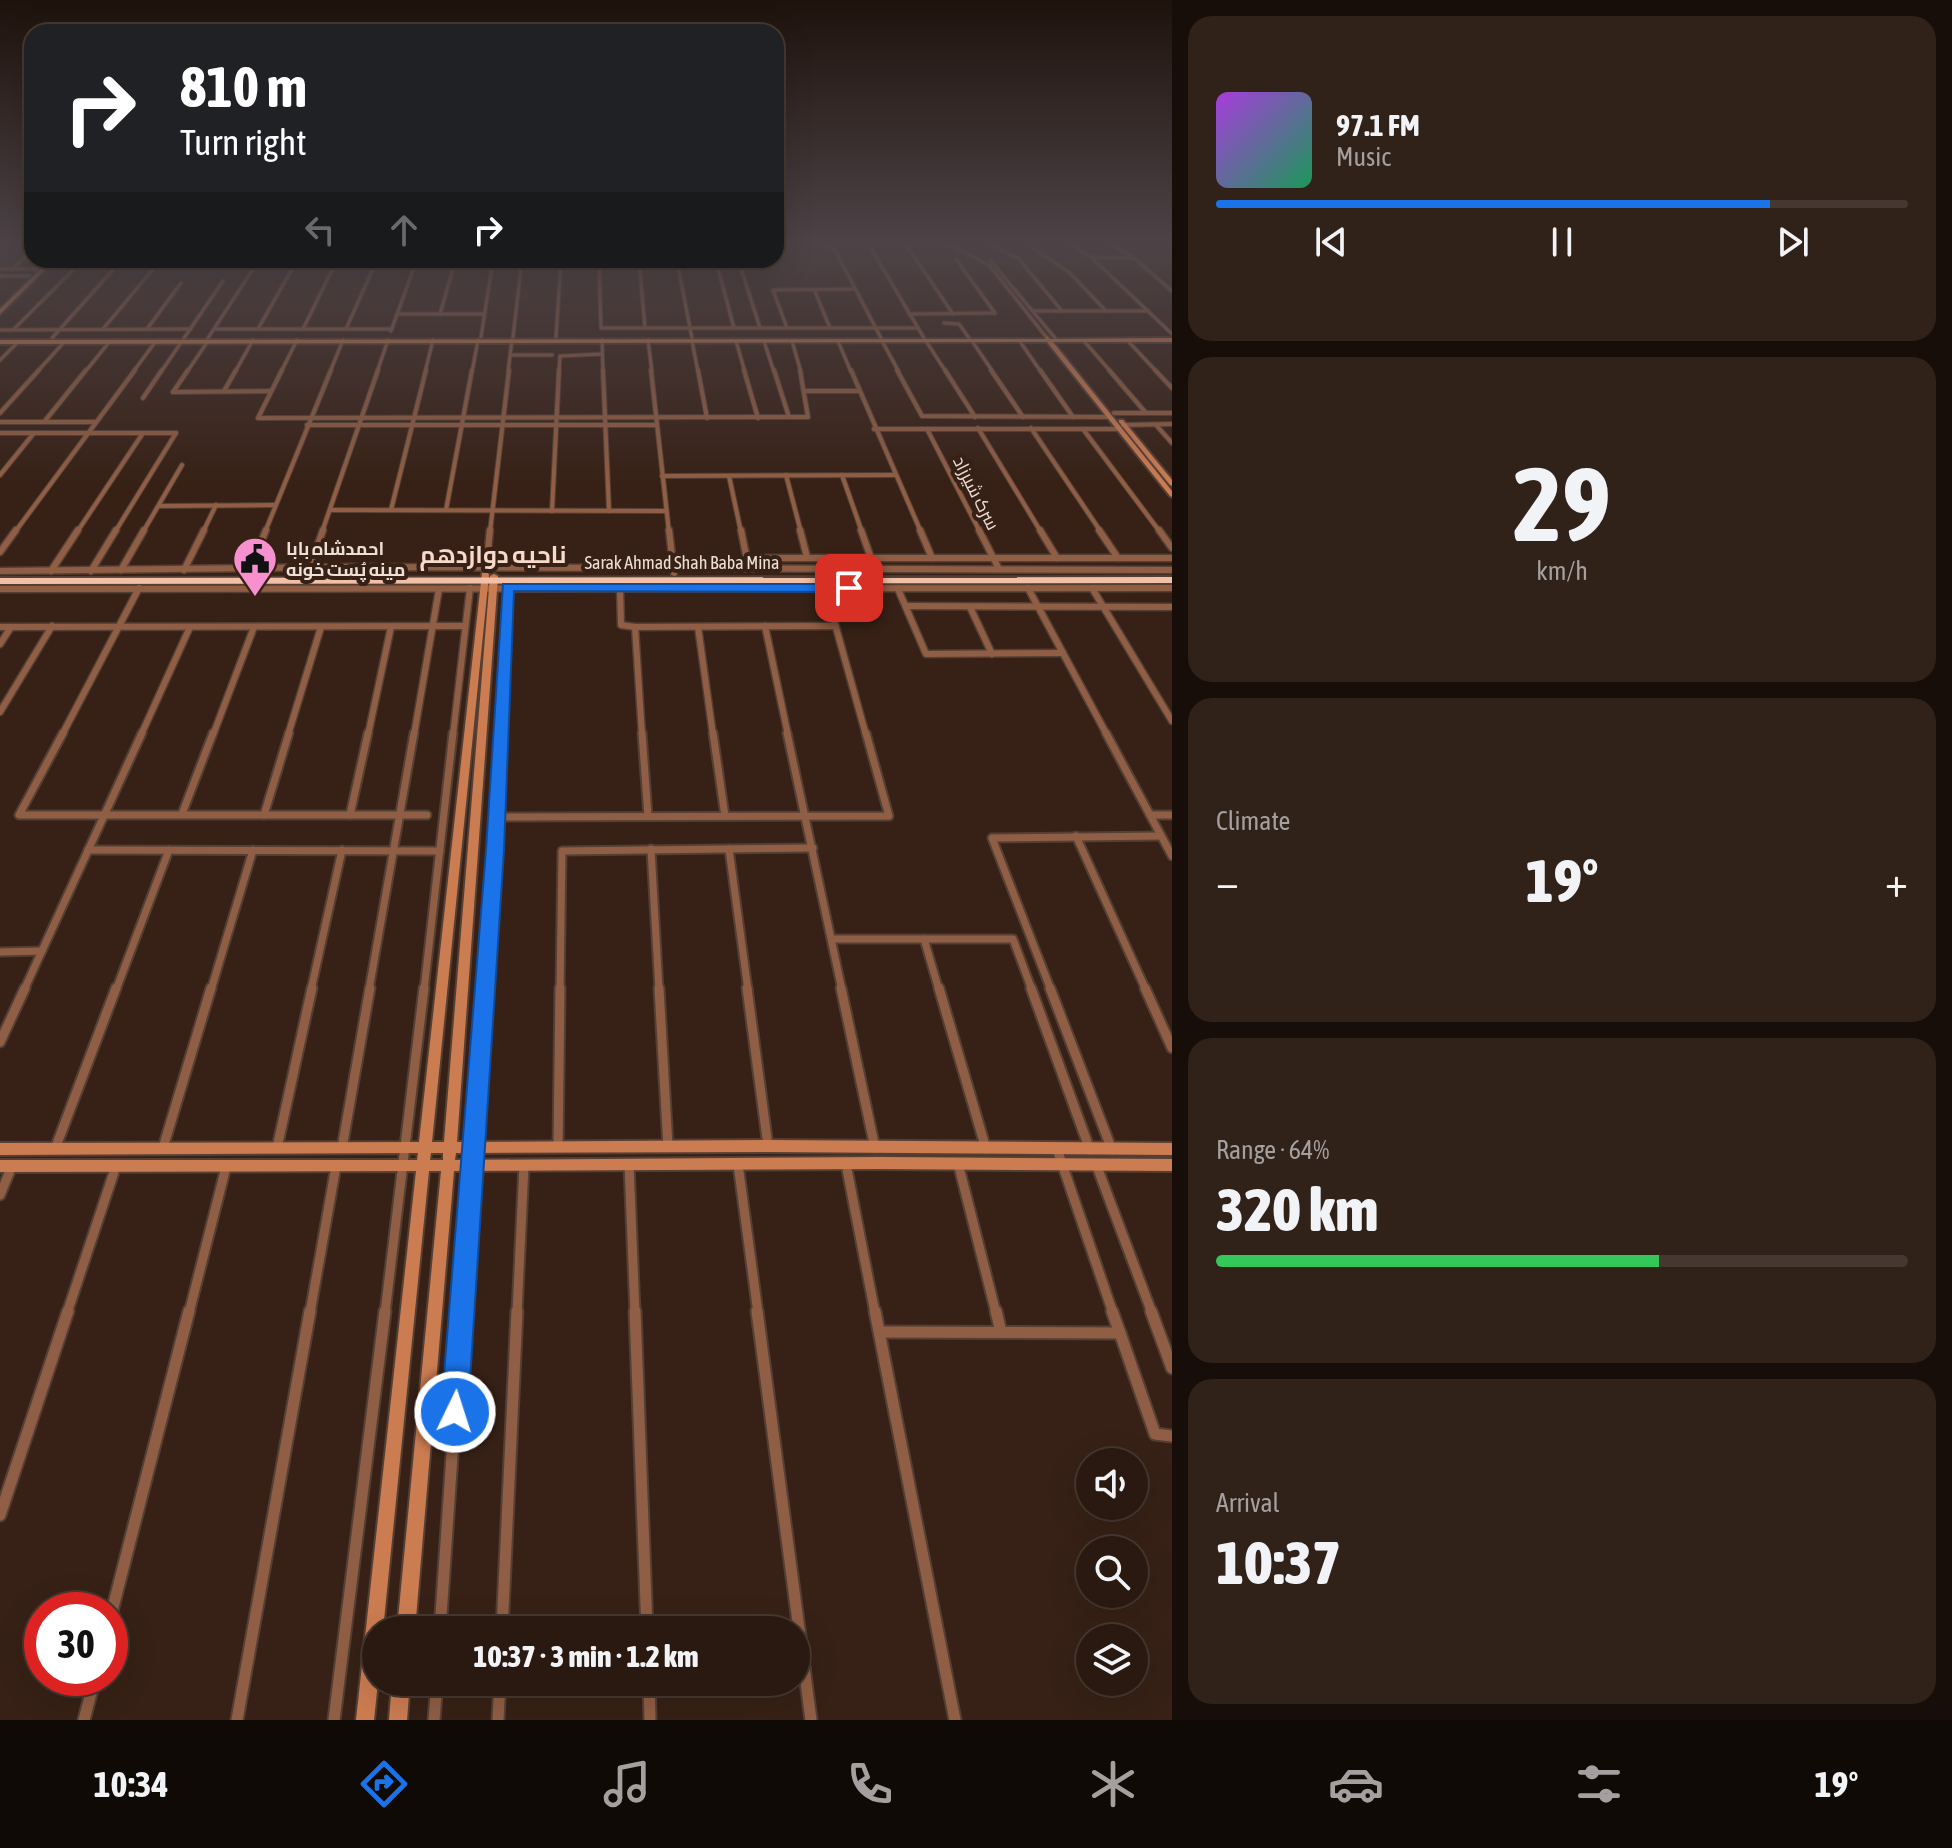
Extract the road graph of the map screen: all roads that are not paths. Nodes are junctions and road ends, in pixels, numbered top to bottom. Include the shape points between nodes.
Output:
1 (19, 324) edge
2 (65, 324) edge
3 (107, 324) edge
4 (150, 324) edge
5 (194, 324) edge
6 (217, 324) edge
7 (261, 324) edge
8 (305, 324) edge
9 (348, 324) edge
10 (394, 324) edge
11 (482, 324) edge
12 (515, 324) edge
13 (557, 324) edge
14 (601, 324) edge
15 (645, 324) edge
16 (689, 324) edge
17 (733, 324) edge
18 (759, 324) edge
19 (786, 324) edge
20 (828, 324) edge
21 (874, 324) edge
22 (916, 324) edge
23 (959, 324) edge
24 (1039, 324) edge
25 (1042, 324) edge
26 (645, 328) junction
27 (690, 328) junction
28 (734, 328) junction
29 (760, 328) junction
30 (787, 328) junction
31 (830, 328) junction
32 (876, 328) junction
33 (918, 328) junction
34 (14, 329) junction
35 (61, 329) junction
36 (103, 329) junction
37 (147, 329) junction
38 (191, 329) junction
39 (214, 329) junction
40 (258, 329) junction
41 (303, 329) junction
42 (346, 329) junction
43 (392, 329) junction
44 (0, 330) edge
45 (556, 337) junction
46 (52, 338) junction
47 (183, 339) junction
48 (208, 339) junction
49 (388, 339) junction
50 (479, 339) junction
51 (513, 339) junction
52 (657, 339) junction
53 (692, 339) junction
54 (882, 339) junction
55 (925, 339) junction
56 (970, 339) junction
57 (1171, 339) edge
58 (0, 340) edge
59 (253, 340) junction
60 (297, 340) junction
61 (343, 340) junction
62 (433, 340) junction
63 (602, 340) junction
64 (648, 340) junction
65 (1019, 340) junction
66 (1052, 340) junction
67 (1127, 340) junction
68 (19, 341) junction
69 (65, 341) junction
70 (110, 341) junction
71 (156, 341) junction
72 (736, 341) junction
73 (764, 341) junction
74 (792, 341) junction
75 (838, 341) junction
76 (1084, 341) junction
77 (602, 354) junction
78 (511, 355) junction
79 (552, 355) dead end
80 (0, 360) edge
81 (1172, 388) edge
82 (224, 391) junction
83 (271, 391) junction
84 (806, 391) junction
85 (859, 391) junction
86 (143, 398) dead end
87 (0, 413) edge
88 (1146, 413) junction
89 (1172, 413) edge
90 (1111, 415) junction
91 (413, 417) junction
92 (466, 417) junction
93 (502, 417) junction
94 (557, 417) junction
95 (789, 417) junction
96 (975, 417) junction
97 (1023, 417) junction
98 (1073, 417) junction
99 (310, 418) junction
100 (362, 418) junction
101 (607, 418) junction
102 (656, 418) junction
103 (707, 418) junction
104 (758, 418) junction
105 (0, 422) edge
106 (44, 422) junction
107 (96, 422) junction
108 (1172, 424) edge
109 (307, 425) junction
110 (360, 425) junction
111 (411, 425) junction
112 (464, 425) junction
113 (501, 425) junction
114 (556, 425) junction
115 (607, 425) junction
116 (657, 425) junction
117 (1156, 425) junction
118 (978, 428) junction
119 (1031, 428) junction
120 (874, 429) junction
121 (927, 429) junction
122 (1083, 429) junction
123 (1121, 429) junction
124 (0, 433) edge
125 (34, 433) junction
126 (87, 433) junction
127 (143, 433) junction
128 (1172, 443) edge
129 (182, 465) dead end
130 (0, 475) edge
131 (786, 475) junction
132 (842, 475) junction
133 (895, 475) junction
134 (662, 476) junction
135 (729, 476) junction
136 (1172, 484) edge
137 (1172, 495) edge
138 (216, 505) junction
139 (275, 505) junction
140 (159, 506) junction
141 (330, 510) junction
142 (391, 510) junction
143 (446, 510) junction
144 (491, 511) junction
145 (552, 511) junction
146 (609, 511) junction
147 (666, 511) junction
148 (1172, 548) edge
149 (0, 552) edge
150 (807, 557) junction
151 (993, 557) junction
152 (746, 558) junction
153 (871, 558) junction
154 (932, 558) junction
155 (1057, 558) junction
156 (1118, 558) junction
157 (1172, 558) edge
158 (310, 568) junction
159 (999, 569) junction
160 (121, 570) junction
161 (184, 570) junction
162 (250, 570) junction
163 (749, 570) junction
164 (51, 571) junction
165 (91, 571) junction
166 (674, 572) junction
167 (716, 572) junction
168 (1172, 575) edge
169 (0, 576) edge
170 (486, 580) junction
171 (508, 587) junction
172 (620, 587) junction
173 (139, 588) junction
174 (825, 588) junction
175 (1028, 588) junction
176 (1092, 588) junction
177 (1172, 588) edge
178 (0, 589) edge
179 (439, 589) junction
180 (898, 589) junction
181 (906, 606) junction
182 (970, 607) junction
183 (1039, 607) junction
184 (1103, 607) junction
185 (1171, 609) edge
186 (52, 626) junction
187 (119, 626) junction
188 (465, 626) junction
189 (765, 626) junction
190 (835, 626) junction
191 (0, 627) edge
192 (11, 627) junction
193 (190, 627) junction
194 (254, 627) junction
195 (321, 627) junction
196 (391, 627) junction
197 (434, 627) junction
198 (635, 627) junction
199 (698, 627) junction
200 (0, 644) edge
201 (1063, 653) junction
202 (992, 654) junction
203 (0, 712) edge
204 (1172, 721) edge
205 (182, 814) junction
206 (104, 815) junction
207 (264, 815) junction
208 (350, 815) junction
209 (399, 815) junction
210 (427, 815) dead end
211 (1150, 815) junction
212 (1172, 815) edge
213 (648, 816) junction
214 (725, 816) junction
215 (807, 816) junction
216 (497, 817) junction
217 (1076, 836) junction
218 (1161, 836) junction
219 (813, 848) junction
220 (651, 849) junction
221 (729, 849) junction
222 (88, 850) junction
223 (169, 850) junction
224 (253, 850) junction
225 (342, 850) junction
226 (393, 850) junction
227 (440, 851) junction
228 (1172, 856) edge
229 (834, 939) junction
230 (924, 939) junction
231 (42, 951) junction
232 (0, 952) edge
233 (0, 1042) edge
234 (1172, 1048) edge
235 (768, 1146) junction
236 (558, 1147) junction
237 (668, 1147) junction
238 (163, 1148) junction
239 (277, 1148) junction
240 (342, 1148) junction
241 (406, 1148) junction
242 (425, 1148) junction
243 (450, 1148) junction
244 (473, 1148) junction
245 (875, 1148) junction
246 (0, 1149) edge
247 (55, 1149) junction
248 (986, 1149) junction
249 (1172, 1149) edge
250 (1090, 1150) junction
251 (1112, 1150) junction
252 (1059, 1156) junction
253 (524, 1162) junction
254 (958, 1163) junction
255 (403, 1164) junction
256 (423, 1164) junction
257 (448, 1164) junction
258 (471, 1164) junction
259 (629, 1164) junction
260 (738, 1164) junction
261 (846, 1164) junction
262 (1096, 1164) junction
263 (1172, 1165) edge
264 (6, 1166) edge
265 (116, 1166) junction
266 (336, 1166) junction
267 (226, 1167) junction
268 (0, 1195) edge
269 (881, 1332) junction
270 (1001, 1332) junction
271 (1120, 1333) junction
272 (1172, 1368) edge
273 (1172, 1436) edge
274 (0, 1515) edge
275 (117, 1592) edge
276 (407, 1616) edge
277 (441, 1616) edge
278 (503, 1616) edge
279 (646, 1616) edge
280 (90, 1696) edge
281 (400, 1696) edge
282 (436, 1696) edge
283 (499, 1696) edge
284 (649, 1696) edge
285 (84, 1720) edge
286 (237, 1720) edge
287 (334, 1720) edge
288 (365, 1720) edge
289 (398, 1720) edge
290 (434, 1720) edge
291 (498, 1720) edge
292 (650, 1720) edge
293 (811, 1720) edge
294 (955, 1720) edge

1 - 34 street
2 - 35 street
3 - 36 street
4 - 37 street
5 - 38 street
6 - 39 street
7 - 40 street
8 - 41 street
9 - 42 street
10 - 43 street
11 - 50 street
12 - 51 street
13 - 45 street
14 - 26 street
15 - 26 street
16 - 27 street
17 - 28 street
18 - 29 street
19 - 30 street
20 - 31 street
21 - 32 street
22 - 33 street
23 - 56 street
24 - 66 street
25 - 66 street
26 - 27 street
27 - 28 street
27 - 53 street
28 - 29 street
29 - 30 street
30 - 31 street
31 - 32 street
32 - 33 street
32 - 54 street
33 - 55 street
34 - 35 street
34 - 44 street
35 - 36 street
35 - 46 street
36 - 37 street
37 - 38 street
38 - 47 street
39 - 40 street
39 - 48 street
40 - 41 street
41 - 42 street
42 - 43 street
43 - 49 street
45 - 51 street
45 - 52 street
46 - 47 street
46 - 58 street
47 - 48 street
47 - 71 street
47 - 86 street
48 - 49 street
48 - 59 street
48 - 82 street via 173,392
49 - 50 street
49 - 61 street
49 - 62 street
49 - 100 street
50 - 51 street
50 - 62 street
50 - 92 street
51 - 63 street
51 - 78 street
52 - 53 street
52 - 64 street
53 - 54 street
53 - 72 street
53 - 103 street
54 - 55 street
54 - 75 street
54 - 96 street via 918,414
55 - 56 street
55 - 96 street
56 - 65 street
56 - 66 street
56 - 97 street
57 - 66 street
57 - 67 street
58 - 68 street
59 - 60 street
59 - 82 street
60 - 61 street
60 - 83 street
61 - 99 street
62 - 91 street
63 - 64 street
63 - 77 street
64 - 102 street
65 - 66 street
65 - 98 street
66 - 76 street
66 - 90 street
67 - 76 street
67 - 81 street
68 - 69 street
68 - 80 street
69 - 70 street
69 - 87 street
70 - 71 street
70 - 106 street
71 - 107 street
72 - 73 street
72 - 104 street
73 - 74 street
73 - 95 street
74 - 75 street
74 - 84 street
75 - 85 street
76 - 88 street
77 - 94 street via 560,356
77 - 101 street
78 - 79 street
78 - 93 street
82 - 83 street
83 - 99 street via 258,418
84 - 85 street
84 - 95 street via 809,416
85 - 120 street
88 - 89 street
88 - 90 street
90 - 98 street
90 - 123 street
91 - 92 street
91 - 100 street
91 - 111 street
92 - 93 street
92 - 112 street
93 - 94 street
93 - 113 street
94 - 101 street
94 - 114 street
95 - 104 street
96 - 97 street
97 - 98 street
99 - 100 street
99 - 109 street
100 - 110 street
101 - 102 street
101 - 115 street
102 - 103 street
102 - 116 street
103 - 104 street
105 - 106 street
106 - 107 street
107 - 126 street
108 - 117 street
109 - 110 street
109 - 139 street
110 - 111 street
110 - 141 street
111 - 112 street
111 - 142 street
112 - 113 street
112 - 143 street
113 - 114 street
113 - 144 street
114 - 115 street
114 - 145 street
115 - 116 street
115 - 146 street
116 - 134 street
117 - 123 street
117 - 128 street
118 - 119 street
118 - 121 street
118 - 155 street
119 - 122 street
119 - 156 street
120 - 121 street
120 - 133 street
121 - 151 street, سرک شیرزاد
122 - 123 street
122 - 148 street
123 - 136 street
123 - 137 street
124 - 125 street
125 - 126 street
125 - 130 street
126 - 127 street
126 - 149 street
127 - 164 street
127 - 165 street via 176,433
129 - 140 street
131 - 132 street
131 - 135 street
131 - 150 street
132 - 133 street
132 - 153 street
133 - 154 street
134 - 135 street
134 - 147 street
135 - 152 street
138 - 139 street
138 - 140 street
138 - 161 street
139 - 162 street
140 - 160 street
141 - 142 street
141 - 158 street
142 - 143 street
143 - 144 street
144 - 145 street
144 - 170 street
145 - 146 street
146 - 147 street
147 - 166 street
150 - 152 street
150 - 153 street
151 - 154 street
151 - 155 street
151 - 159 street, سرک شیرزاد
152 - 163 street
153 - 154 street
155 - 156 street
156 - 157 street
158 - 162 street
158 - 170 street
159 - 163 street
159 - 168 street
160 - 161 street
160 - 165 street
161 - 162 street
163 - 167 street
164 - 165 street
164 - 169 street
166 - 167 highway
166 - 170 highway
167 - 168 highway
168 - 170 highway, Sarak Ahmad Shah Baba Mina
169 - 170 highway, Sarak Ahmad Shah Baba Mina
170 - 171 street
170 - 179 street
170 - 188 street
170 - 242 street
170 - 243 street
171 - 172 street
171 - 216 street
172 - 174 street
172 - 198 street via 621,625
173 - 178 street
173 - 179 street
173 - 187 street
174 - 180 street
174 - 190 street
175 - 176 street
175 - 180 street
175 - 183 street
176 - 177 street
176 - 184 street
179 - 197 street
180 - 181 street
181 - 182 street
181 - 202 street via 926,654
182 - 183 street
182 - 202 street
183 - 184 street
183 - 201 street
184 - 185 street
184 - 204 street
186 - 187 street
186 - 192 street
186 - 203 street
187 - 193 street
187 - 206 street via 19,813
188 - 197 street
188 - 227 street
189 - 190 street
189 - 199 street
189 - 215 street
190 - 215 street via 889,816
191 - 192 street
192 - 200 street
193 - 194 street
193 - 206 street
194 - 195 street
194 - 205 street
195 - 196 street
195 - 207 street
196 - 197 street
196 - 208 street
197 - 209 street
198 - 199 street
198 - 213 street
199 - 214 street
201 - 202 street
201 - 211 street
205 - 206 street
205 - 207 street
206 - 222 street
207 - 208 street
208 - 209 street
209 - 210 street
209 - 226 street
211 - 212 street
211 - 218 street
213 - 214 street
213 - 216 street
214 - 215 street
215 - 219 street
216 - 244 street
217 - 218 street
217 - 234 street
217 - 251 street via 992,838
218 - 228 street
219 - 221 street
219 - 229 street
220 - 221 street
220 - 236 street via 561,854
220 - 237 street
221 - 235 street
222 - 223 street
222 - 231 street
223 - 224 street
223 - 247 street
224 - 225 street
224 - 238 street
225 - 226 street
225 - 239 street
226 - 227 street
226 - 240 street
227 - 241 street
229 - 230 street
229 - 245 street
230 - 248 street
230 - 250 street via 1013,939
231 - 232 street
231 - 233 street
235 - 237 street
235 - 245 street
236 - 237 street
236 - 244 street
238 - 239 street
238 - 247 street
239 - 240 street
240 - 241 street
241 - 242 street
241 - 255 street
242 - 243 street
242 - 256 street
243 - 244 street
243 - 257 street
244 - 258 street
245 - 248 street
246 - 247 street
248 - 252 street
249 - 251 street
250 - 251 street
250 - 252 street
252 - 254 street
252 - 262 street
252 - 271 street
253 - 258 street
253 - 259 street
253 - 278 street
254 - 261 street
254 - 270 street
255 - 256 street
255 - 266 street
255 - 287 street
256 - 257 street
256 - 288 street
257 - 258 street
257 - 276 street
258 - 277 street
259 - 260 street
259 - 279 street
260 - 261 street
260 - 293 street
261 - 269 street
262 - 263 street
262 - 272 street
264 - 265 street
264 - 268 street
265 - 267 street
265 - 274 street
266 - 267 street
266 - 286 street
267 - 275 street
269 - 270 street
269 - 294 street
270 - 271 street
271 - 273 street via 1155,1434
280 - 285 street
281 - 289 street
282 - 290 street
283 - 291 street
284 - 292 street

